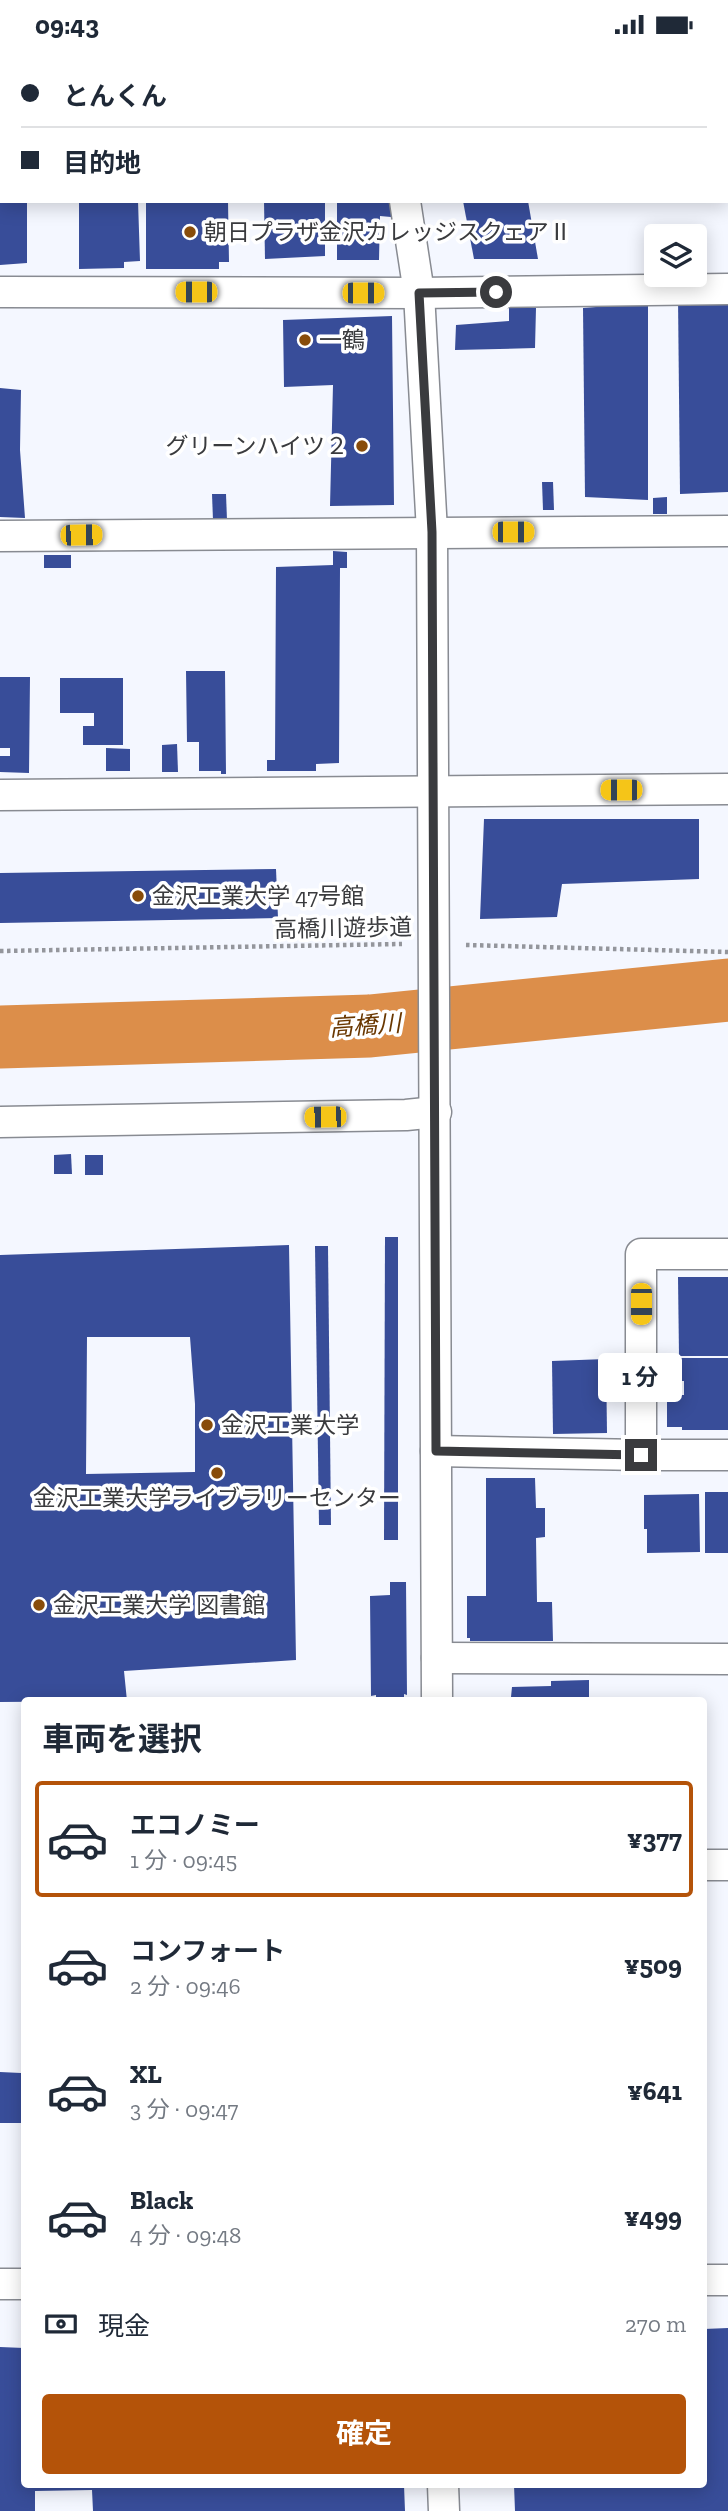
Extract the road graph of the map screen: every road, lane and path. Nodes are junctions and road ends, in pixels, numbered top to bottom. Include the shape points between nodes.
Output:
1 (405, 203) edge
2 (728, 289) edge
3 (0, 292) edge
4 (419, 293) junction
5 (728, 531) edge
6 (432, 532) junction
7 (0, 536) edge
8 (728, 789) edge
9 (433, 791) junction
10 (0, 795) edge
11 (0, 951) edge
12 (728, 951) edge
13 (433, 952) junction
14 (436, 1112) junction
15 (0, 1122) edge
16 (728, 1254) edge
17 (436, 1451) junction
18 (641, 1455) junction
19 (728, 1455) edge
20 (437, 1658) junction
21 (728, 1659) edge
22 (437, 1697) edge
23 (707, 1865) edge
24 (728, 1865) edge
25 (707, 2280) edge
26 (728, 2280) edge
27 (0, 2284) edge
28 (21, 2284) edge
29 (443, 2488) edge
30 (444, 2511) edge

1 - 4 street
2 - 4 street
3 - 4 street
4 - 6 street
5 - 6 street
6 - 7 street
6 - 9 street
8 - 9 street
9 - 10 street
9 - 13 street
11 - 13 path, 高橋川遊歩道
12 - 13 path, 高橋川遊歩道
13 - 14 street
14 - 15 street
14 - 17 street
16 - 18 street via 641,1254
17 - 18 street
17 - 20 street
18 - 19 street
20 - 21 street
20 - 22 street
23 - 24 street
25 - 26 street
27 - 28 street
29 - 30 street

